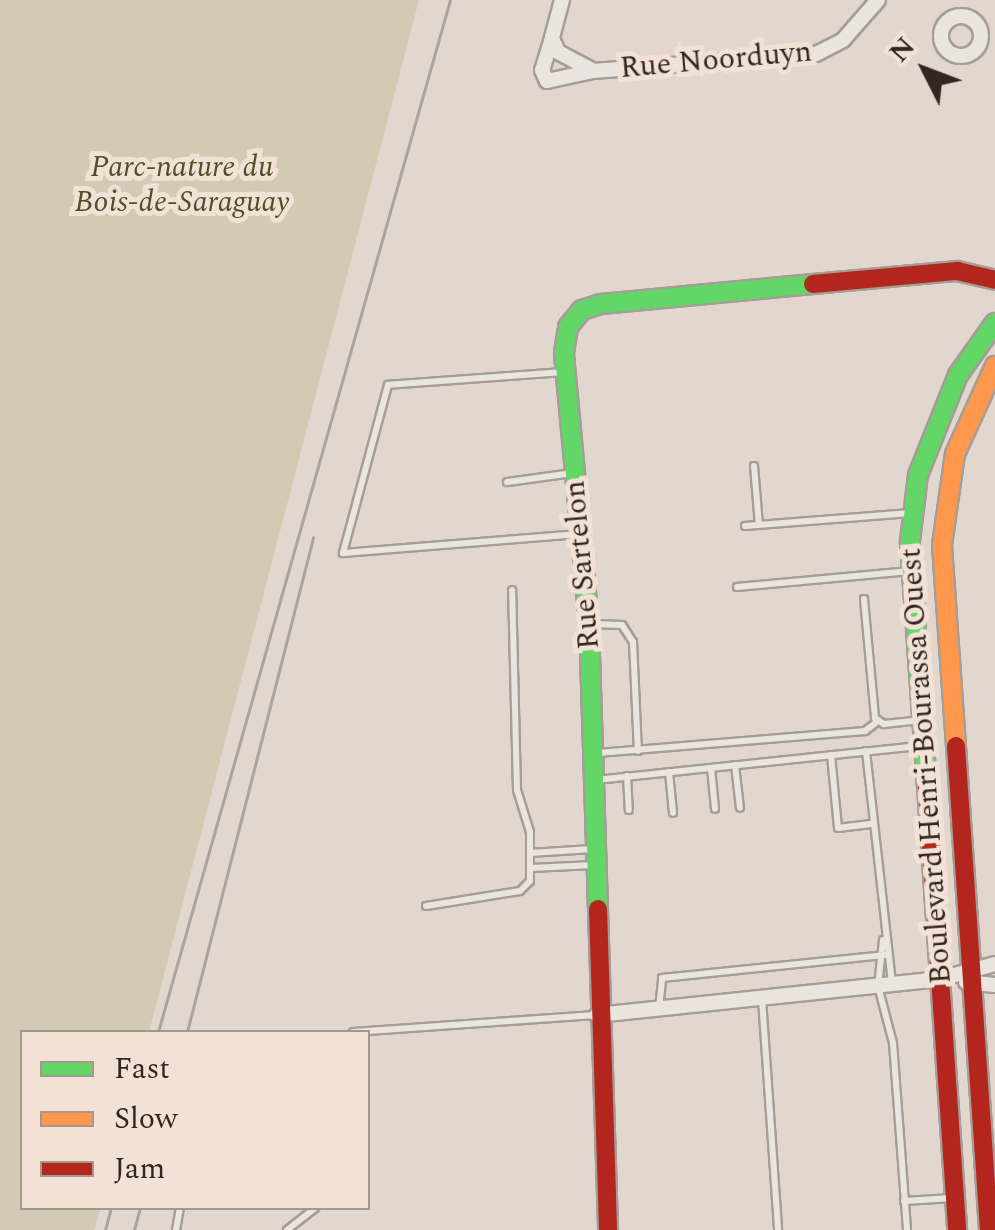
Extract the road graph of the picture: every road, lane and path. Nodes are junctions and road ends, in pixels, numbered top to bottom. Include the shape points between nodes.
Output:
1 (562, 0) edge
2 (878, 0) edge
3 (944, 0) edge
4 (954, 16) dead end
5 (552, 38) junction
6 (593, 70) junction
7 (991, 274) edge
8 (995, 323) edge
9 (995, 366) edge
10 (565, 372) junction
11 (754, 466) dead end
12 (574, 472) junction
13 (508, 482) dead end
14 (912, 513) junction
15 (759, 525) junction
16 (746, 526) dead end
17 (580, 534) junction
18 (911, 571) junction
19 (738, 586) dead end
20 (512, 590) dead end
21 (864, 599) dead end
22 (589, 624) junction
23 (921, 720) junction
24 (878, 722) junction
25 (923, 746) junction
26 (638, 750) junction
27 (866, 751) junction
28 (592, 753) junction
29 (832, 755) junction
30 (735, 765) junction
31 (711, 768) junction
32 (670, 772) junction
33 (627, 776) junction
34 (592, 780) junction
35 (740, 808) dead end
36 (716, 809) dead end
37 (629, 810) dead end
38 (672, 813) dead end
39 (872, 824) junction
40 (530, 852) junction
41 (594, 857) junction
42 (530, 868) junction
43 (426, 906) dead end
44 (883, 955) junction
45 (995, 964) edge
46 (972, 976) junction
47 (940, 980) junction
48 (885, 985) junction
49 (995, 985) edge
50 (762, 998) junction
51 (658, 1008) junction
52 (597, 1015) junction
53 (370, 1030) edge
54 (989, 1126) edge
55 (955, 1198) junction
56 (904, 1201) junction
57 (312, 1210) edge
58 (287, 1230) edge
59 (608, 1230) edge
60 (778, 1230) edge
61 (906, 1230) edge
62 (957, 1230) edge
63 (989, 1230) edge

1 - 5 street, Rue Noorduyn
2 - 6 street, Rue Noorduyn via 843,40 816,54
3 - 4 street
5 - 6 street, Rue Noorduyn via 569,63
5 - 6 street, Rue Noorduyn via 542,70 547,81
7 - 10 main road, Rue Sartelon via 593,306 568,327
8 - 14 main road, Boulevard Henri-Bourassa Ouest via 938,414
9 - 46 main road, Boulevard Henri-Bourassa Ouest via 958,442 942,544
10 - 12 main road, Rue Sartelon
10 - 17 lane via 388,385 343,553
11 - 15 lane
12 - 13 lane
12 - 17 main road, Rue Sartelon
14 - 15 lane
14 - 18 main road, Boulevard Henri-Bourassa Ouest
15 - 16 lane
17 - 22 main road, Rue Sartelon
18 - 19 lane
18 - 23 main road, Boulevard Henri-Bourassa Ouest
20 - 40 lane via 518,790
21 - 24 lane
22 - 26 lane via 616,623 630,635
22 - 28 main road, Rue Sartelon
23 - 24 lane
23 - 25 main road, Boulevard Henri-Bourassa Ouest
24 - 26 lane via 865,731
25 - 27 lane
25 - 47 main road, Boulevard Henri-Bourassa Ouest
26 - 28 lane
27 - 29 lane
27 - 39 lane
28 - 34 main road, Rue Sartelon
29 - 30 lane
29 - 39 lane via 838,828
30 - 31 lane
30 - 35 lane
31 - 32 lane
31 - 36 lane
32 - 33 lane
32 - 38 lane
33 - 34 lane
33 - 37 lane
34 - 41 main road, Rue Sartelon
39 - 44 lane
40 - 41 lane
40 - 42 lane
41 - 42 lane
41 - 52 main road, Rue Sartelon
42 - 43 lane via 520,891
44 - 48 lane
44 - 48 lane
44 - 51 lane via 666,977 657,986
45 - 46 street
46 - 47 street
46 - 49 street
46 - 54 main road, Boulevard Henri-Bourassa Ouest
47 - 48 street
47 - 55 main road, Boulevard Henri-Bourassa Ouest
48 - 50 street
48 - 56 lane
50 - 51 street
50 - 60 lane
51 - 52 street
52 - 53 lane via 580,1011
52 - 59 main road, Rue Sartelon
54 - 63 main road, Boulevard Henri-Bourassa Ouest
55 - 56 lane
55 - 62 main road, Boulevard Henri-Bourassa Ouest
56 - 61 lane
57 - 58 lane

